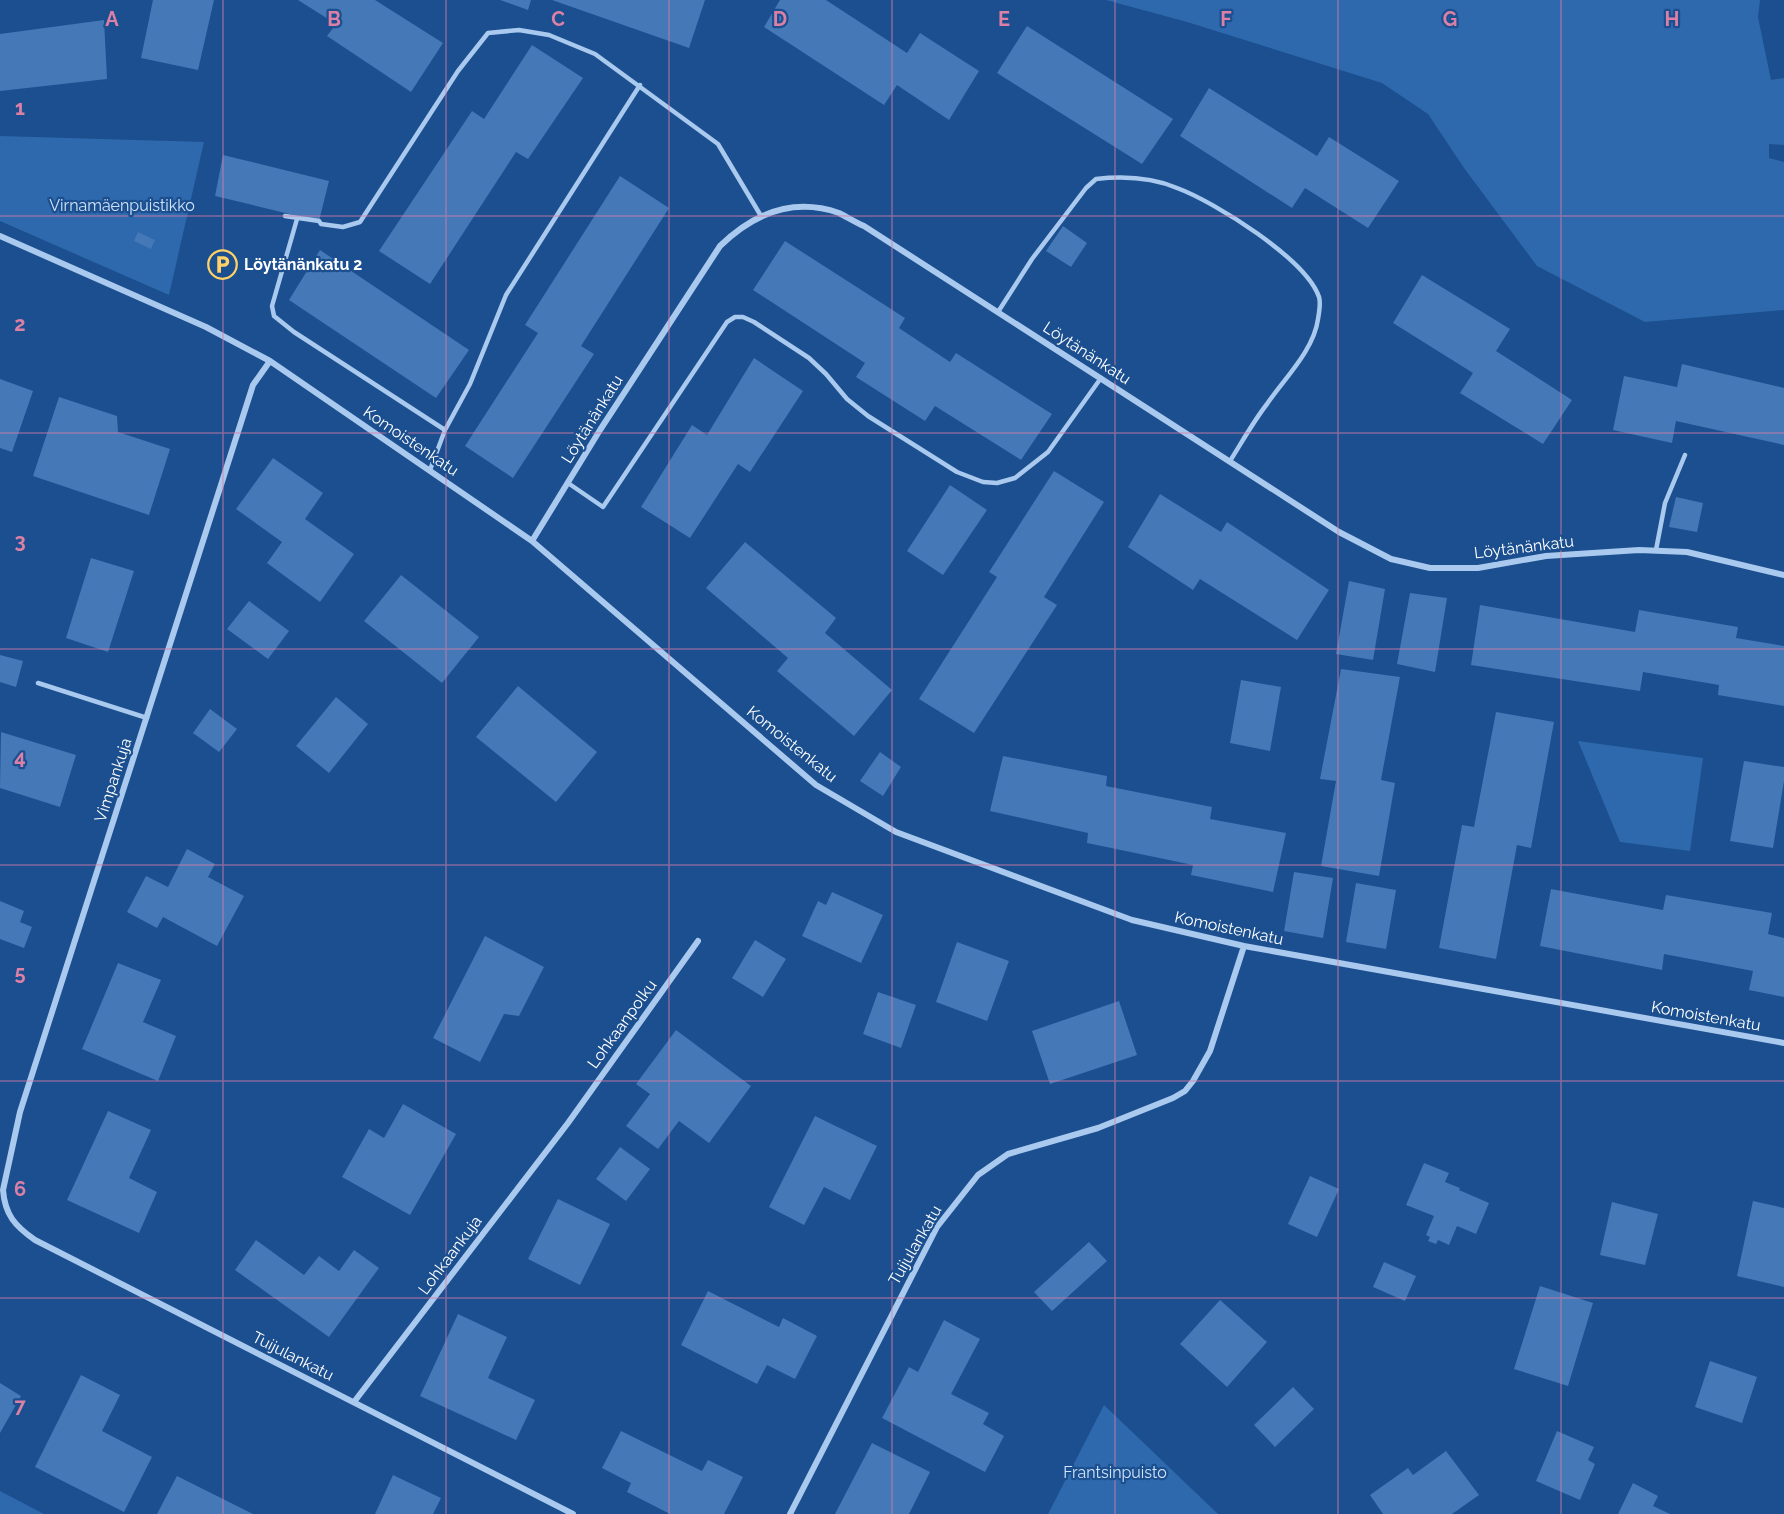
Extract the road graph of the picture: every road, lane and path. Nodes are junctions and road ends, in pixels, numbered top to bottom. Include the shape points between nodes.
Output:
1 (640, 85) junction
2 (285, 216) dead end
3 (761, 216) junction
4 (297, 219) junction
5 (0, 236) edge
6 (998, 312) junction
7 (270, 361) junction
8 (1101, 378) junction
9 (445, 430) junction
10 (1685, 455) dead end
11 (1230, 461) junction
12 (430, 470) junction
13 (568, 483) junction
14 (532, 541) junction
15 (1656, 550) junction
16 (1784, 575) edge
17 (38, 682) dead end
18 (147, 718) junction
19 (698, 941) dead end
20 (1244, 946) junction
21 (1784, 1043) edge
22 (568, 1124) joint
23 (8, 1213) joint
24 (354, 1402) junction
25 (573, 1514) edge
26 (790, 1514) edge

1 - 3 lane via 718,144
1 - 4 lane via 595,54 549,35 519,30 488,33 458,71 360,222 343,227
1 - 9 lane via 506,295 470,384
2 - 4 lane
3 - 6 street, Löytänänkatu via 787,207 810,206 839,214
3 - 13 street, Löytänänkatu via 735,231 720,246
4 - 9 lane via 272,306 274,316
5 - 7 street, Komoistenkatu via 206,327
6 - 8 street, Löytänänkatu
6 - 11 lane via 1032,259 1096,179 1148,180 1176,187 1216,205 1288,256 1314,285 1320,299 1312,342
7 - 12 street, Komoistenkatu
7 - 18 street, Vimpankuja via 253,385
8 - 11 street, Löytänänkatu
8 - 13 lane via 1048,452 1015,478 983,482 957,472 868,416 809,358 754,322 735,317 603,507
9 - 12 lane
10 - 15 lane via 1665,503
11 - 15 street, Löytänänkatu via 1348,536 1391,559 1430,568 1478,568 1546,556
12 - 14 street, Komoistenkatu
13 - 14 street, Löytänänkatu
14 - 20 street, Komoistenkatu via 816,785 861,813 896,832 1132,920
15 - 16 street, Löytänänkatu via 1687,552
17 - 18 lane
18 - 23 street, Vimpankuja via 20,1112 3,1190
19 - 22 street, Lohkaanpolku
20 - 21 street, Komoistenkatu
20 - 26 street, Tuijulankatu via 1210,1051 1185,1091 1098,1128 1008,1154 978,1175 937,1227
22 - 24 street, Lohkaankuja
23 - 24 street, Tuijulankatu via 35,1240
24 - 25 street, Tuijulankatu

